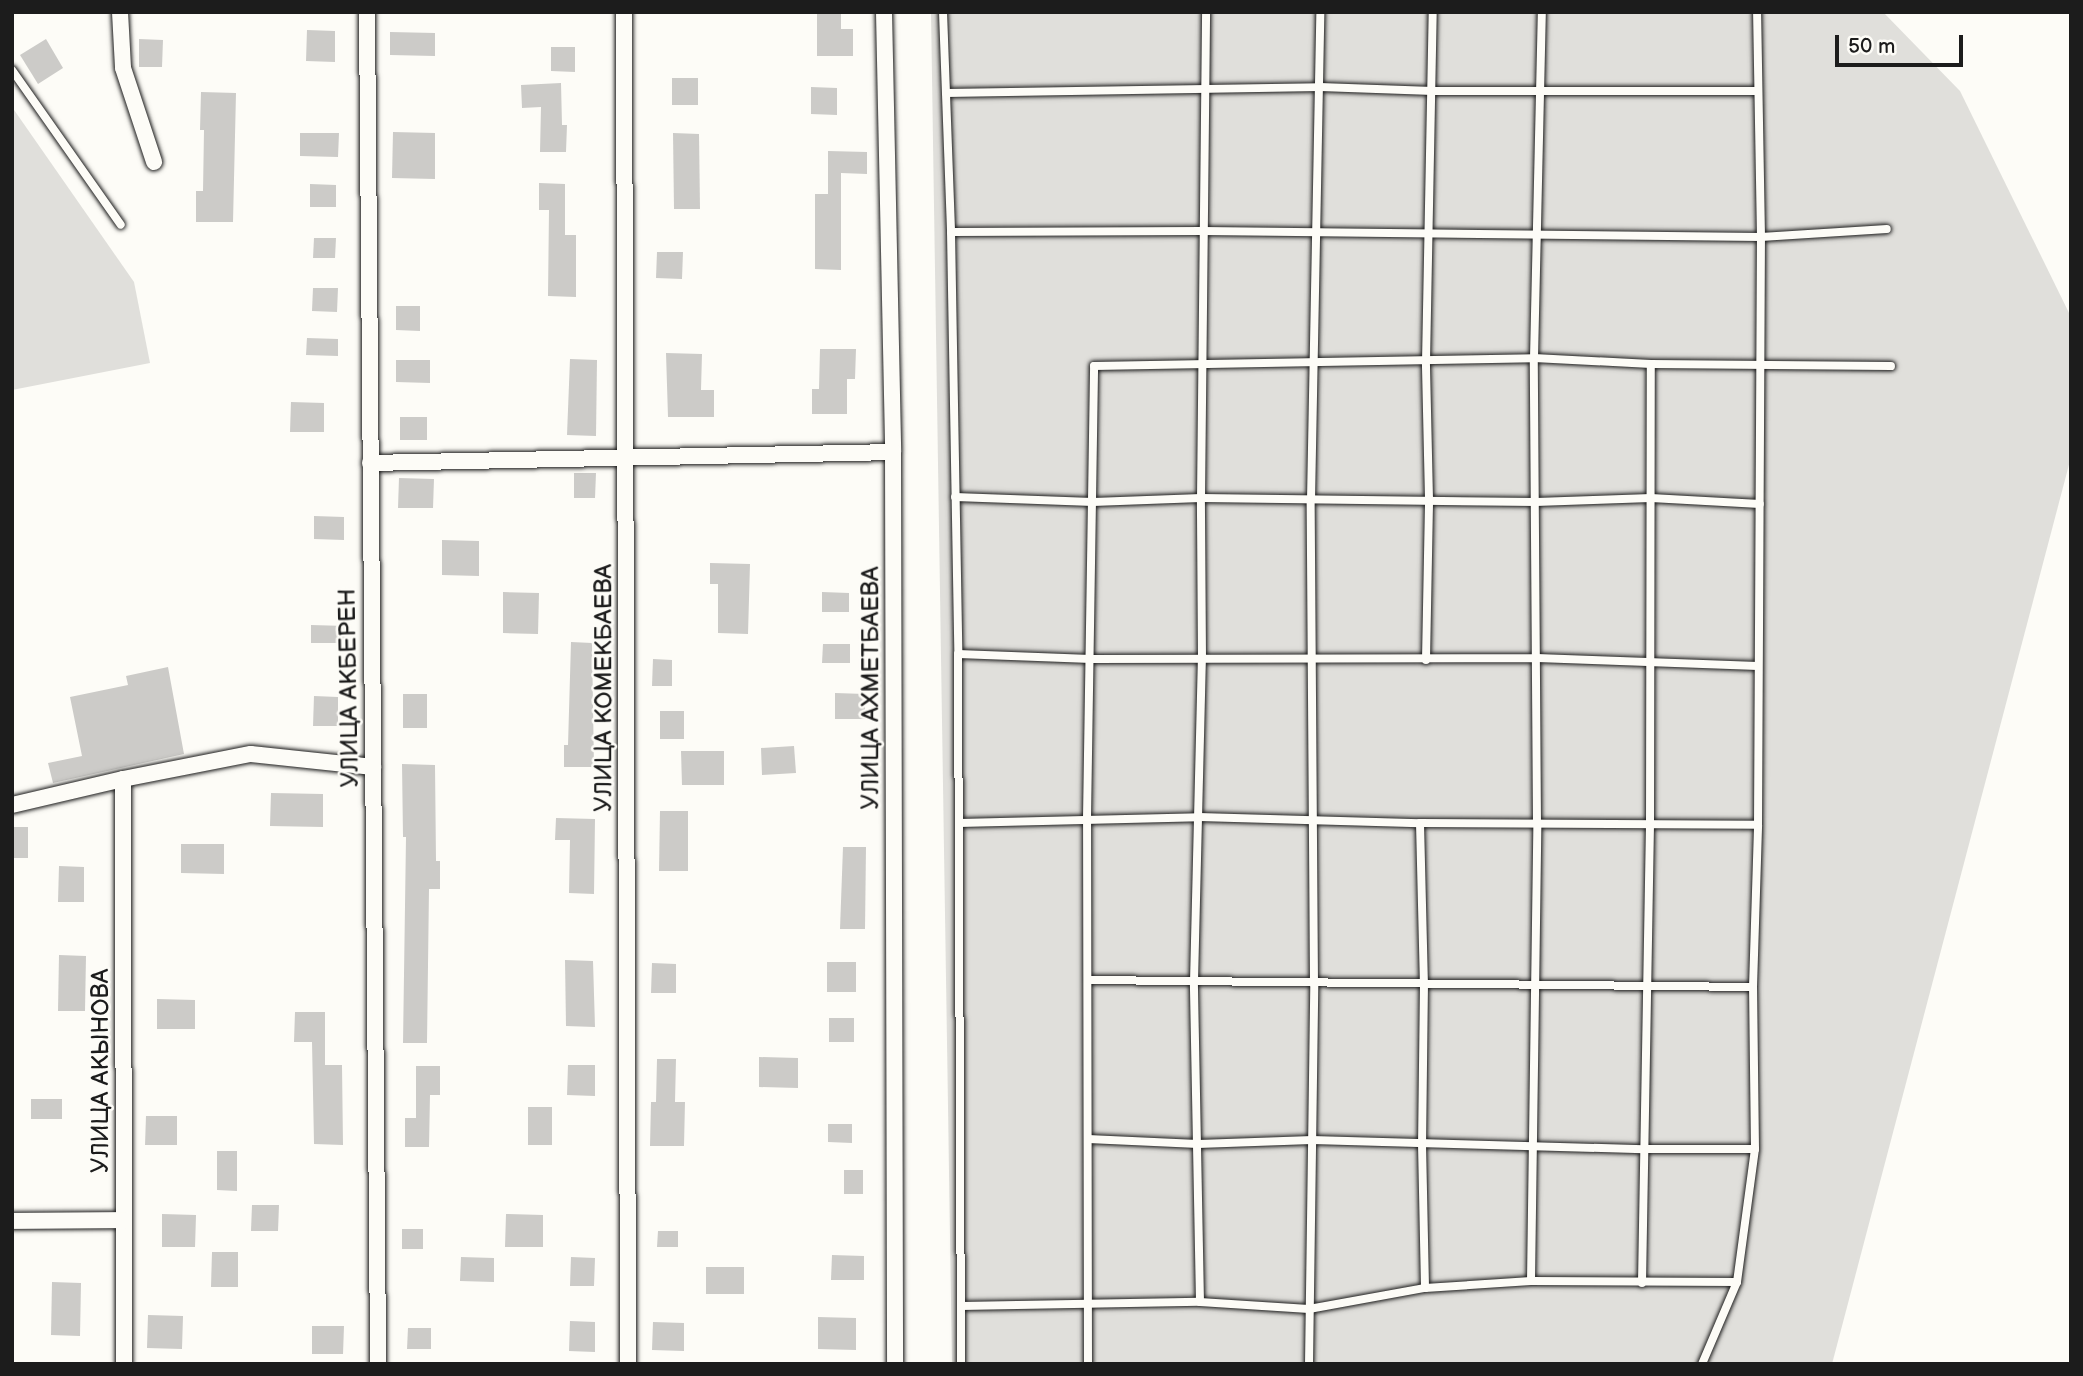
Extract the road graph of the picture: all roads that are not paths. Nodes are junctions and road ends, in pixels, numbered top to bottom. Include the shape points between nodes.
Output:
1 (120, 12) edge
2 (367, 12) edge
3 (624, 12) edge
4 (884, 12) edge
5 (943, 12) edge
6 (1206, 12) edge
7 (1320, 12) edge
8 (1433, 12) edge
9 (1542, 12) edge
10 (1757, 12) edge
11 (12, 70) edge
12 (1320, 87) junction
13 (1541, 89) junction
14 (1205, 91) junction
15 (1433, 91) junction
16 (1758, 91) junction
17 (946, 93) junction
18 (154, 162) dead end
19 (121, 225) dead end
20 (1887, 229) dead end
21 (1203, 231) junction
22 (951, 232) junction
23 (1317, 234) junction
24 (1429, 235) junction
25 (1538, 235) junction
26 (1761, 237) junction
27 (1534, 358) junction
28 (1426, 362) junction
29 (1201, 364) junction
30 (1315, 364) junction
31 (1651, 364) junction
32 (1760, 365) junction
33 (1891, 366) dead end
34 (892, 452) junction
35 (626, 456) junction
36 (370, 463) junction
37 (955, 497) junction
38 (1201, 498) junction
39 (1651, 498) junction
40 (1429, 499) junction
41 (1311, 500) junction
42 (1093, 502) junction
43 (1536, 502) junction
44 (1760, 504) junction
45 (958, 654) junction
46 (1202, 657) junction
47 (1314, 658) junction
48 (1537, 658) junction
49 (1091, 659) junction
50 (1426, 660) junction
51 (1648, 660) junction
52 (1758, 666) junction
53 (373, 767) junction
54 (123, 779) junction
55 (12, 805) edge
56 (1199, 817) junction
57 (1087, 818) junction
58 (1315, 820) junction
59 (960, 822) junction
60 (1650, 822) junction
61 (1420, 823) junction
62 (1537, 823) junction
63 (1758, 825) junction
64 (1088, 981) junction
65 (1194, 982) junction
66 (1424, 983) junction
67 (1533, 983) junction
68 (1314, 984) junction
69 (1645, 987) junction
70 (1753, 987) junction
71 (1088, 1139) junction
72 (1312, 1140) junction
73 (1198, 1144) junction
74 (1422, 1144) junction
75 (1530, 1147) junction
76 (1644, 1149) junction
77 (1755, 1149) junction
78 (124, 1220) junction
79 (12, 1221) edge
80 (1531, 1281) junction
81 (1737, 1282) junction
82 (1642, 1283) junction
83 (1425, 1287) junction
84 (1089, 1302) junction
85 (1200, 1302) junction
86 (961, 1306) junction
87 (1309, 1309) junction
88 (124, 1364) edge
89 (378, 1364) edge
90 (628, 1364) edge
91 (895, 1364) edge
92 (961, 1364) edge
93 (1088, 1364) edge
94 (1309, 1364) edge
95 (1702, 1364) edge

1 - 18 street via 123,68
2 - 36 street, УЛИЦА АКБЕРЕН
3 - 35 street, УЛИЦА КОМЕКБАЕВА
4 - 34 street, УЛИЦА АХМЕТБАЕВА
5 - 17 lane
6 - 14 lane
7 - 12 lane
8 - 15 lane
9 - 13 lane
10 - 16 lane
11 - 19 lane
12 - 14 lane
12 - 15 lane
12 - 23 lane
13 - 15 lane
13 - 16 lane
13 - 25 lane
14 - 17 lane
14 - 21 lane
15 - 24 lane
16 - 26 lane
17 - 22 lane
20 - 26 lane
21 - 22 lane
21 - 23 lane
21 - 29 lane
22 - 37 lane
23 - 24 lane
23 - 30 lane
24 - 25 lane
24 - 28 lane
25 - 26 lane
25 - 27 lane
26 - 32 lane
27 - 28 lane
27 - 31 lane
27 - 43 lane
28 - 30 lane
28 - 40 lane
29 - 30 lane
29 - 38 lane
29 - 42 lane via 1094,366
30 - 41 lane
31 - 32 lane
31 - 39 lane
32 - 33 lane
32 - 44 lane
34 - 35 street
34 - 91 street, УЛИЦА АХМЕТБАЕВА
35 - 36 street
35 - 90 street, УЛИЦА КОМЕКБАЕВА
36 - 53 street, УЛИЦА АКБЕРЕН
37 - 42 lane
37 - 45 lane
38 - 41 lane
38 - 42 lane
38 - 46 lane
39 - 43 lane
39 - 44 lane
39 - 51 lane
40 - 41 lane
40 - 43 lane
40 - 50 lane
41 - 47 lane
42 - 49 lane
43 - 48 lane
44 - 52 lane
45 - 49 lane
45 - 59 lane
46 - 47 lane
46 - 49 lane
46 - 56 lane
47 - 50 lane
47 - 58 lane
48 - 50 lane
48 - 51 lane
48 - 62 lane
49 - 57 lane
51 - 52 lane
51 - 60 lane
52 - 63 lane
53 - 54 street via 251,754
53 - 89 street, УЛИЦА АКБЕРЕН
54 - 55 street
54 - 78 street, УЛИЦА АКЫНОВА
56 - 57 lane
56 - 58 lane
56 - 65 lane
57 - 59 lane
57 - 64 lane
58 - 61 lane
58 - 68 lane
59 - 86 lane
60 - 62 lane
60 - 63 lane
60 - 69 lane
61 - 62 lane
61 - 66 lane
62 - 67 lane
63 - 70 lane
64 - 65 lane
64 - 71 lane
65 - 68 lane
65 - 73 lane
66 - 67 lane
66 - 68 lane
66 - 74 lane
67 - 69 lane
67 - 75 lane
68 - 72 lane
69 - 70 lane
69 - 76 lane
70 - 77 lane
71 - 73 lane
71 - 84 lane
72 - 73 lane
72 - 74 lane
72 - 87 lane
73 - 85 lane
74 - 75 lane
74 - 83 lane
75 - 76 lane
75 - 80 lane
76 - 77 lane
76 - 82 lane
77 - 81 lane
78 - 79 street
78 - 88 street, УЛИЦА АКЫНОВА
80 - 82 lane
80 - 83 lane
81 - 82 lane
81 - 95 lane
83 - 87 lane
84 - 85 lane
84 - 86 lane
84 - 93 lane
85 - 87 lane
86 - 92 lane
87 - 94 lane

